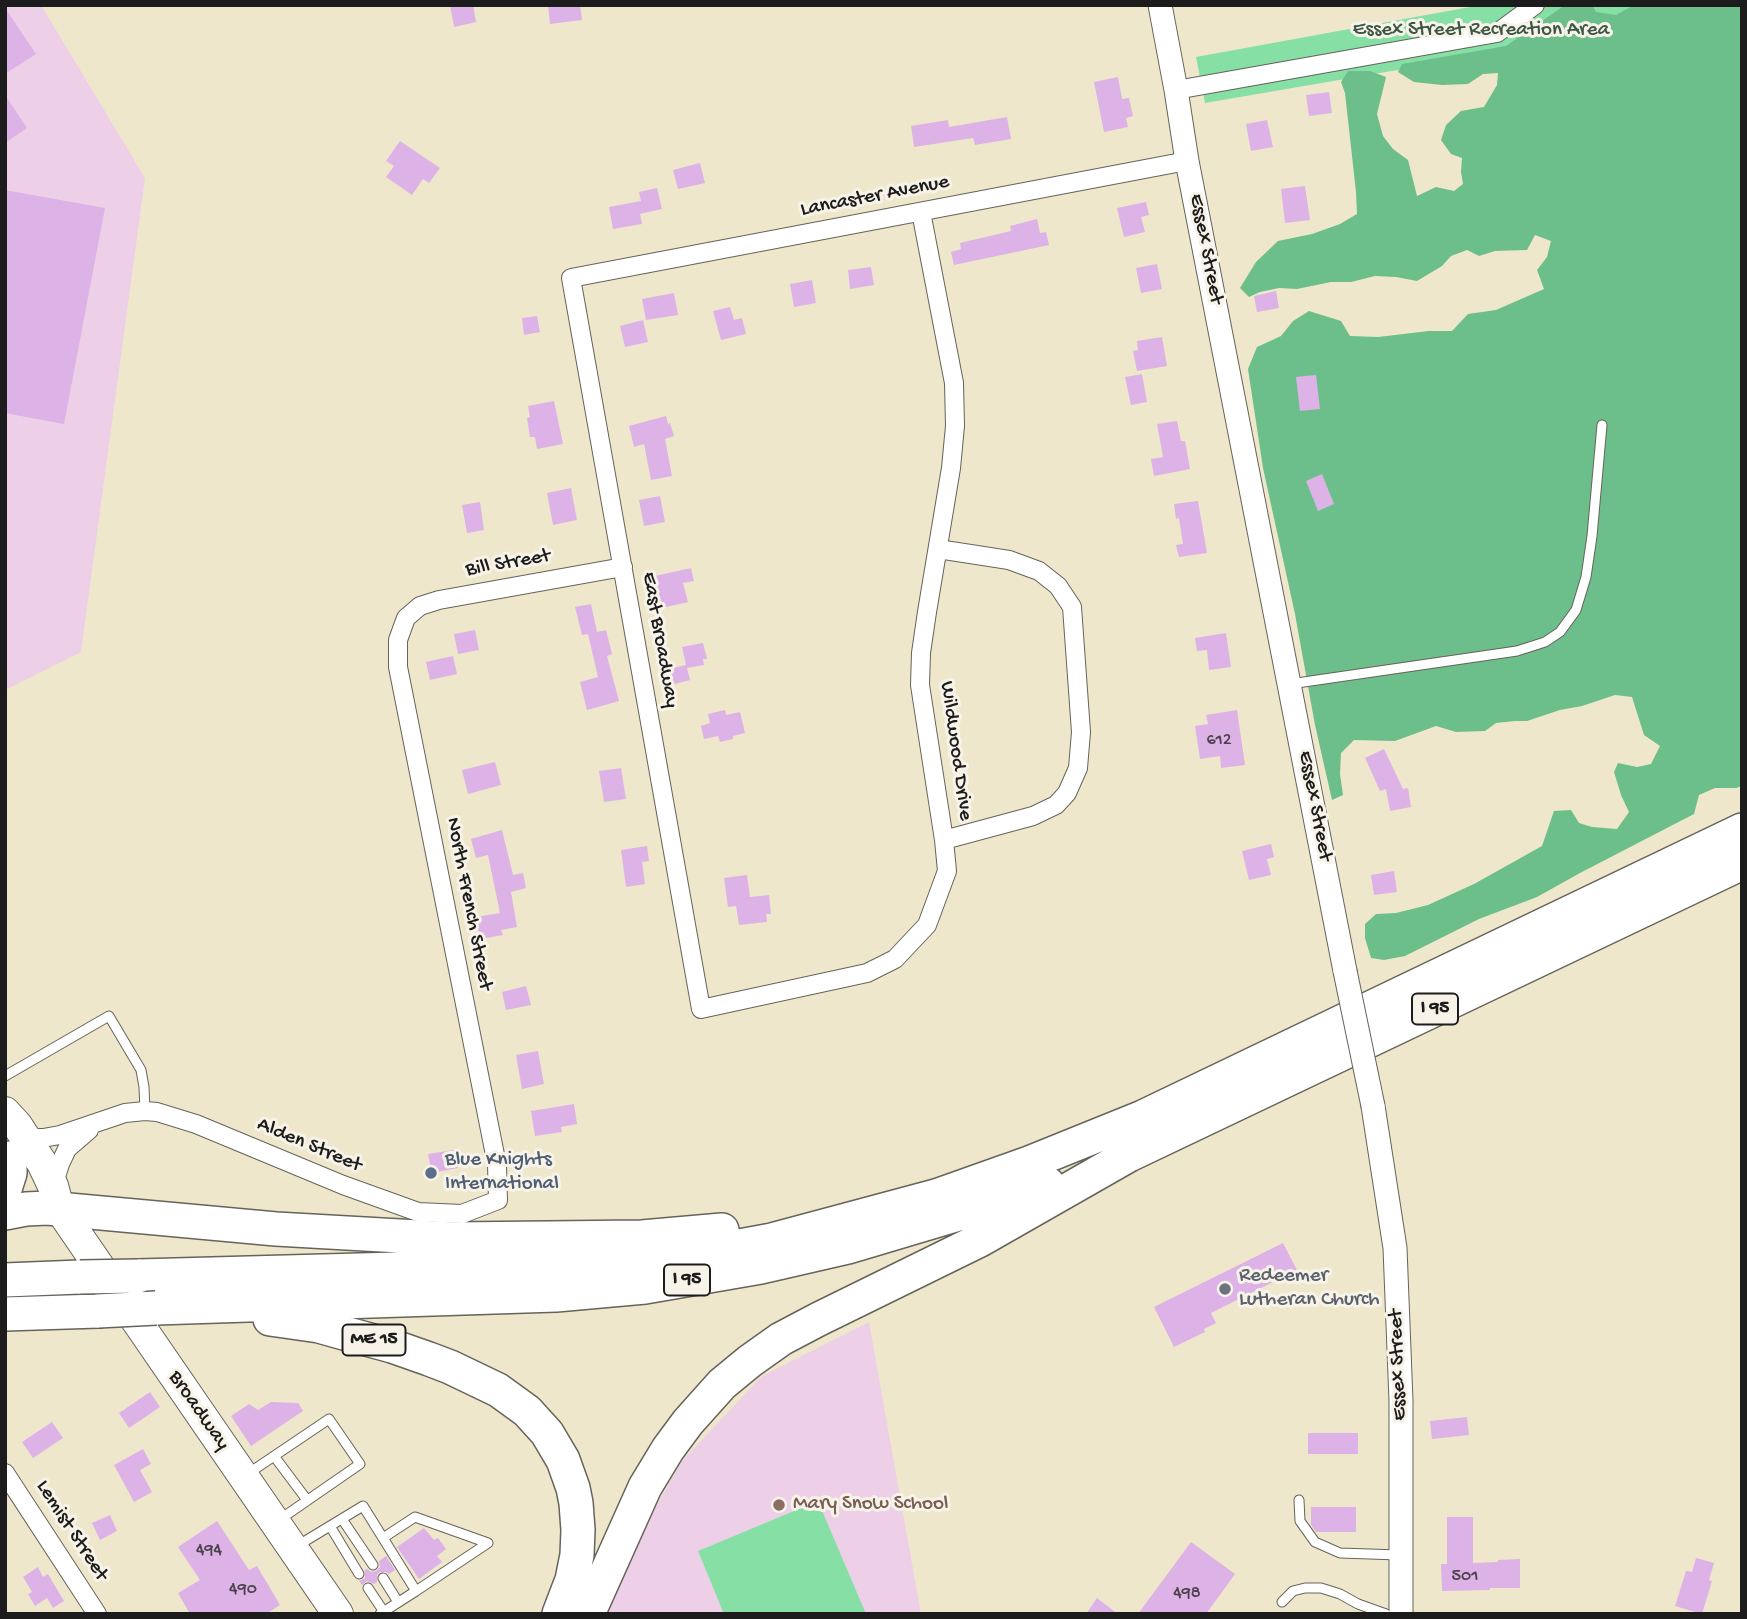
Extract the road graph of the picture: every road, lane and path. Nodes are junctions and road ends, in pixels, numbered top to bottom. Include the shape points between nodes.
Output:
1 (1160, 5) edge
2 (1535, 5) edge
3 (1176, 90) junction
4 (1187, 161) junction
5 (921, 212) junction
6 (571, 278) joint
7 (1602, 425) dead end
8 (937, 549) junction
9 (623, 567) junction
10 (406, 618) joint
11 (1290, 684) junction
12 (1742, 830) edge
13 (944, 840) junction
14 (1742, 863) edge
15 (701, 1009) joint
16 (5, 1076) edge
17 (145, 1111) junction
18 (5, 1112) edge
19 (103, 1121) junction
20 (1129, 1155) junction
21 (12, 1159) edge
22 (56, 1197) junction
23 (498, 1200) joint
24 (5, 1213) edge
25 (827, 1226) junction
26 (5, 1280) edge
27 (228, 1305) junction
28 (5, 1314) edge
29 (274, 1456) junction
30 (5, 1473) edge
31 (243, 1476) junction
32 (307, 1500) junction
33 (1299, 1500) dead end
34 (342, 1518) junction
35 (275, 1522) junction
36 (330, 1526) junction
37 (383, 1538) junction
38 (293, 1549) junction
39 (1401, 1555) junction
40 (373, 1565) dead end
41 (359, 1574) dead end
42 (383, 1578) dead end
43 (368, 1588) dead end
44 (416, 1591) junction
45 (398, 1602) junction
46 (1282, 1602) dead end
47 (382, 1613) edge
48 (97, 1614) edge
49 (338, 1614) edge
50 (559, 1614) edge
51 (588, 1614) edge
52 (1386, 1614) edge
53 (1401, 1614) edge

1 - 3 street, Essex Street
2 - 3 street via 1497,33
3 - 4 street, Essex Street
4 - 5 street, Lancaster Avenue
4 - 11 street, Essex Street
5 - 6 street, Lancaster Avenue
5 - 8 street, Wildwood Drive via 954,383 951,468
6 - 9 street, East Broadway
7 - 11 lane via 1586,577 1576,610 1560,632 1517,651
8 - 13 street, Wildwood Drive via 920,685
8 - 13 street via 1009,561 1039,571 1058,586 1072,607 1081,732 1078,768 1068,793 1056,805 1033,816
9 - 10 street, Bill Street via 439,600 420,606
9 - 15 street, East Broadway
10 - 23 street, North French Street via 398,640 398,667 497,1165
11 - 39 street, Essex Street, bridge via 1373,1106 1395,1248
12 - 25 highway, I 95 via 1143,1117 936,1196
13 - 15 street, Wildwood Drive via 947,871 934,908 927,925 895,959 867,974
14 - 20 highway, I 95
16 - 17 lane via 109,1016 141,1070
17 - 19 street, Alden Street
17 - 23 street, Alden Street via 196,1124 418,1213 462,1214
18 - 21 main road, Broadway via 17,1125
19 - 21 street, Alden Street via 52,1137
19 - 22 street, Alden Street via 67,1149
20 - 27 highway, I 95 via 874,1240 703,1277 556,1295
20 - 51 highway via 980,1240 799,1329 736,1372 694,1416 660,1462
21 - 22 main road, Broadway via 37,1192
22 - 24 highway via 36,1208
22 - 25 highway via 276,1229 453,1239 642,1237 785,1221
22 - 31 main road, Broadway
25 - 26 highway, I 95, bridge via 735,1247 610,1266
27 - 28 highway, I 95, bridge
27 - 50 highway, ME 15 via 253,1316 318,1326 392,1346 483,1382 527,1411 563,1460 576,1503 577,1555
29 - 31 lane
29 - 32 lane
29 - 32 lane via 329,1419 360,1464
30 - 48 street, Lemist Street
31 - 35 main road, Broadway
32 - 35 lane
33 - 39 lane via 1300,1521 1315,1542 1340,1553
34 - 36 lane
34 - 37 lane via 363,1506
34 - 40 lane
35 - 38 main road, Broadway
36 - 38 lane
36 - 41 lane
37 - 44 lane
37 - 44 lane via 415,1517 488,1543
38 - 49 main road, Broadway
39 - 53 street, Essex Street
42 - 45 lane
43 - 47 lane
44 - 45 lane
45 - 47 lane
46 - 52 lane via 1293,1591 1321,1588

